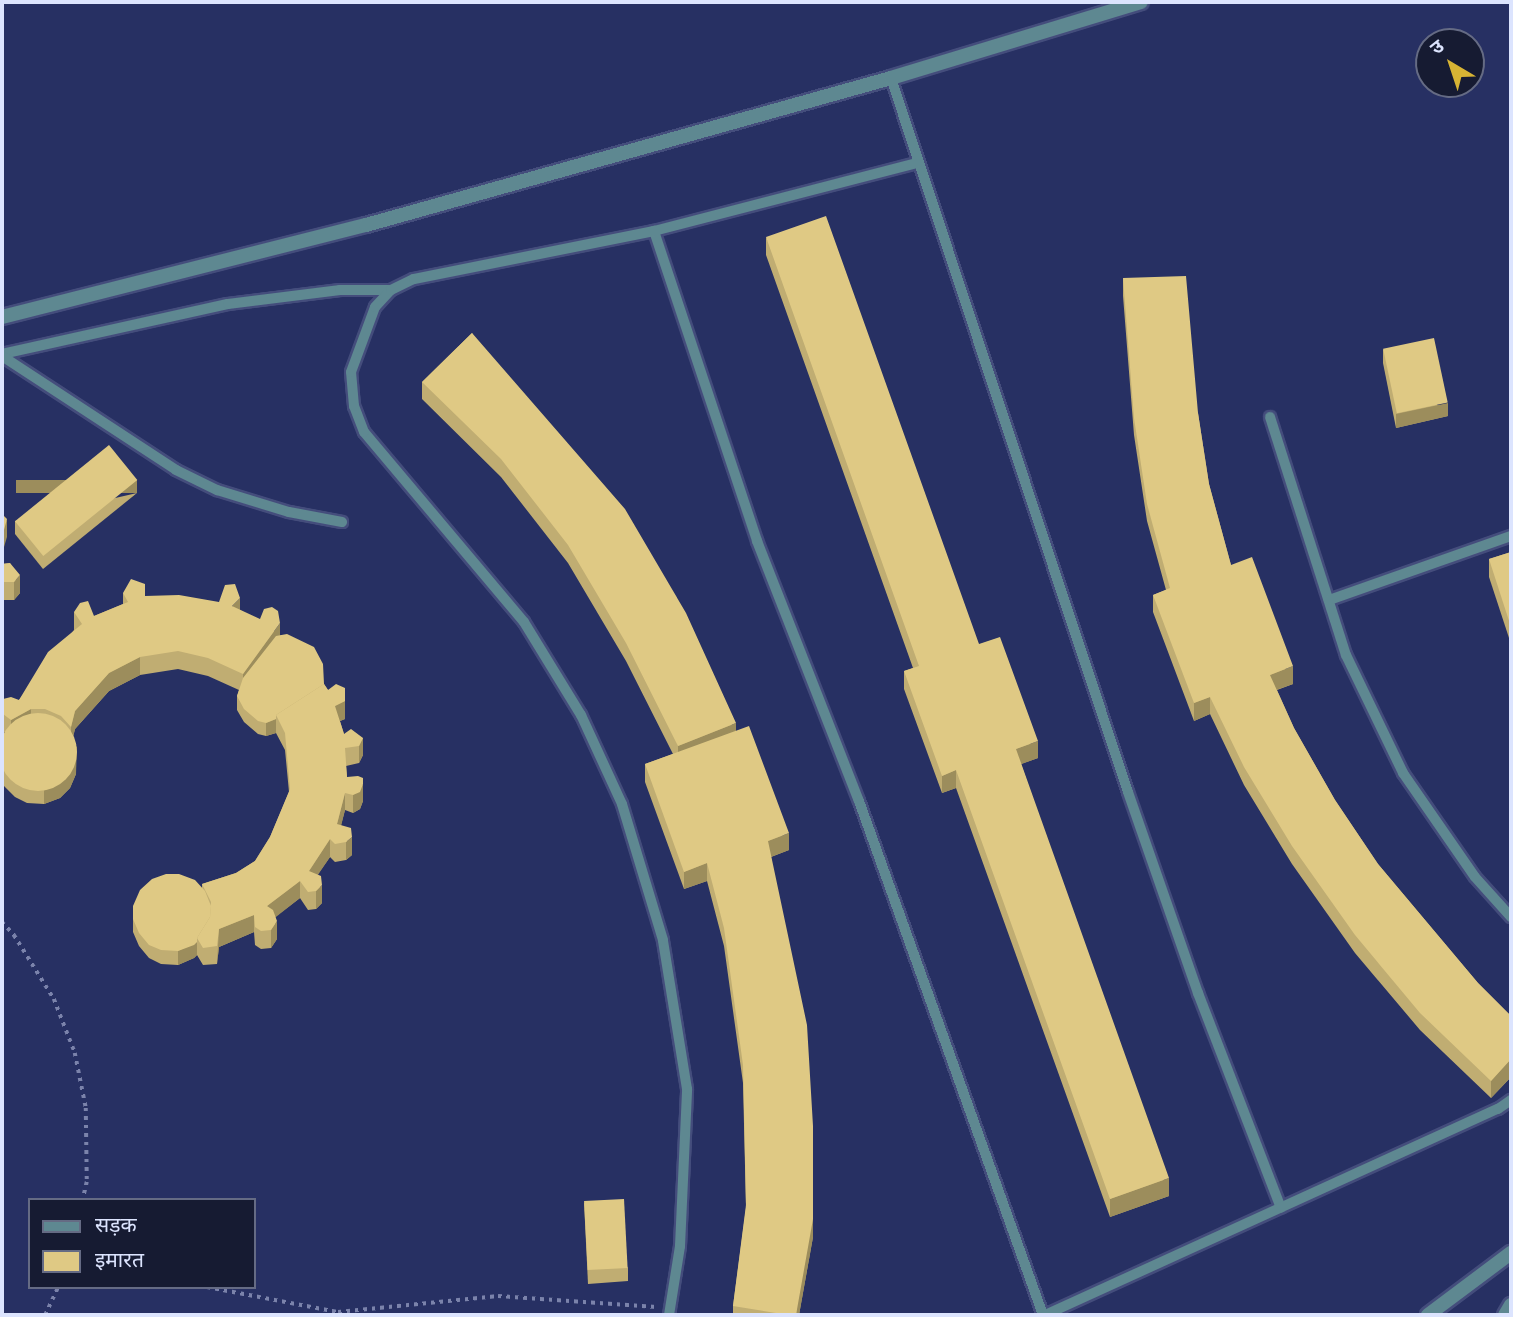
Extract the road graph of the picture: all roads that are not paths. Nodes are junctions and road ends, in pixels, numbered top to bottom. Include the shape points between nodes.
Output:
1 (1141, 2) edge
2 (891, 78) junction
3 (917, 163) junction
4 (654, 231) junction
5 (391, 290) junction
6 (2, 317) edge
7 (2, 355) edge
8 (1270, 417) dead end
9 (342, 522) dead end
10 (1511, 536) edge
11 (1329, 600) junction
12 (1511, 917) edge
13 (1511, 1100) edge
14 (1281, 1208) junction
15 (1511, 1253) edge
16 (1511, 1306) edge
17 (665, 1313) edge
18 (1044, 1315) edge
19 (1428, 1315) edge
20 (1505, 1315) edge

1 - 2 street
2 - 3 lane
2 - 6 street via 366,225
3 - 4 lane
3 - 14 lane via 1185,955
4 - 5 lane via 414,279
4 - 18 lane via 757,541 859,801
5 - 7 lane via 340,290 228,304
5 - 17 lane via 375,307 351,372 354,406 364,432 524,622 582,715 622,804 663,940 687,1089 680,1246
7 - 9 lane via 176,470 217,490
8 - 11 lane
10 - 11 lane
11 - 12 lane via 1346,655 1403,773 1475,877
13 - 14 lane
14 - 18 lane
15 - 19 street
16 - 20 street

